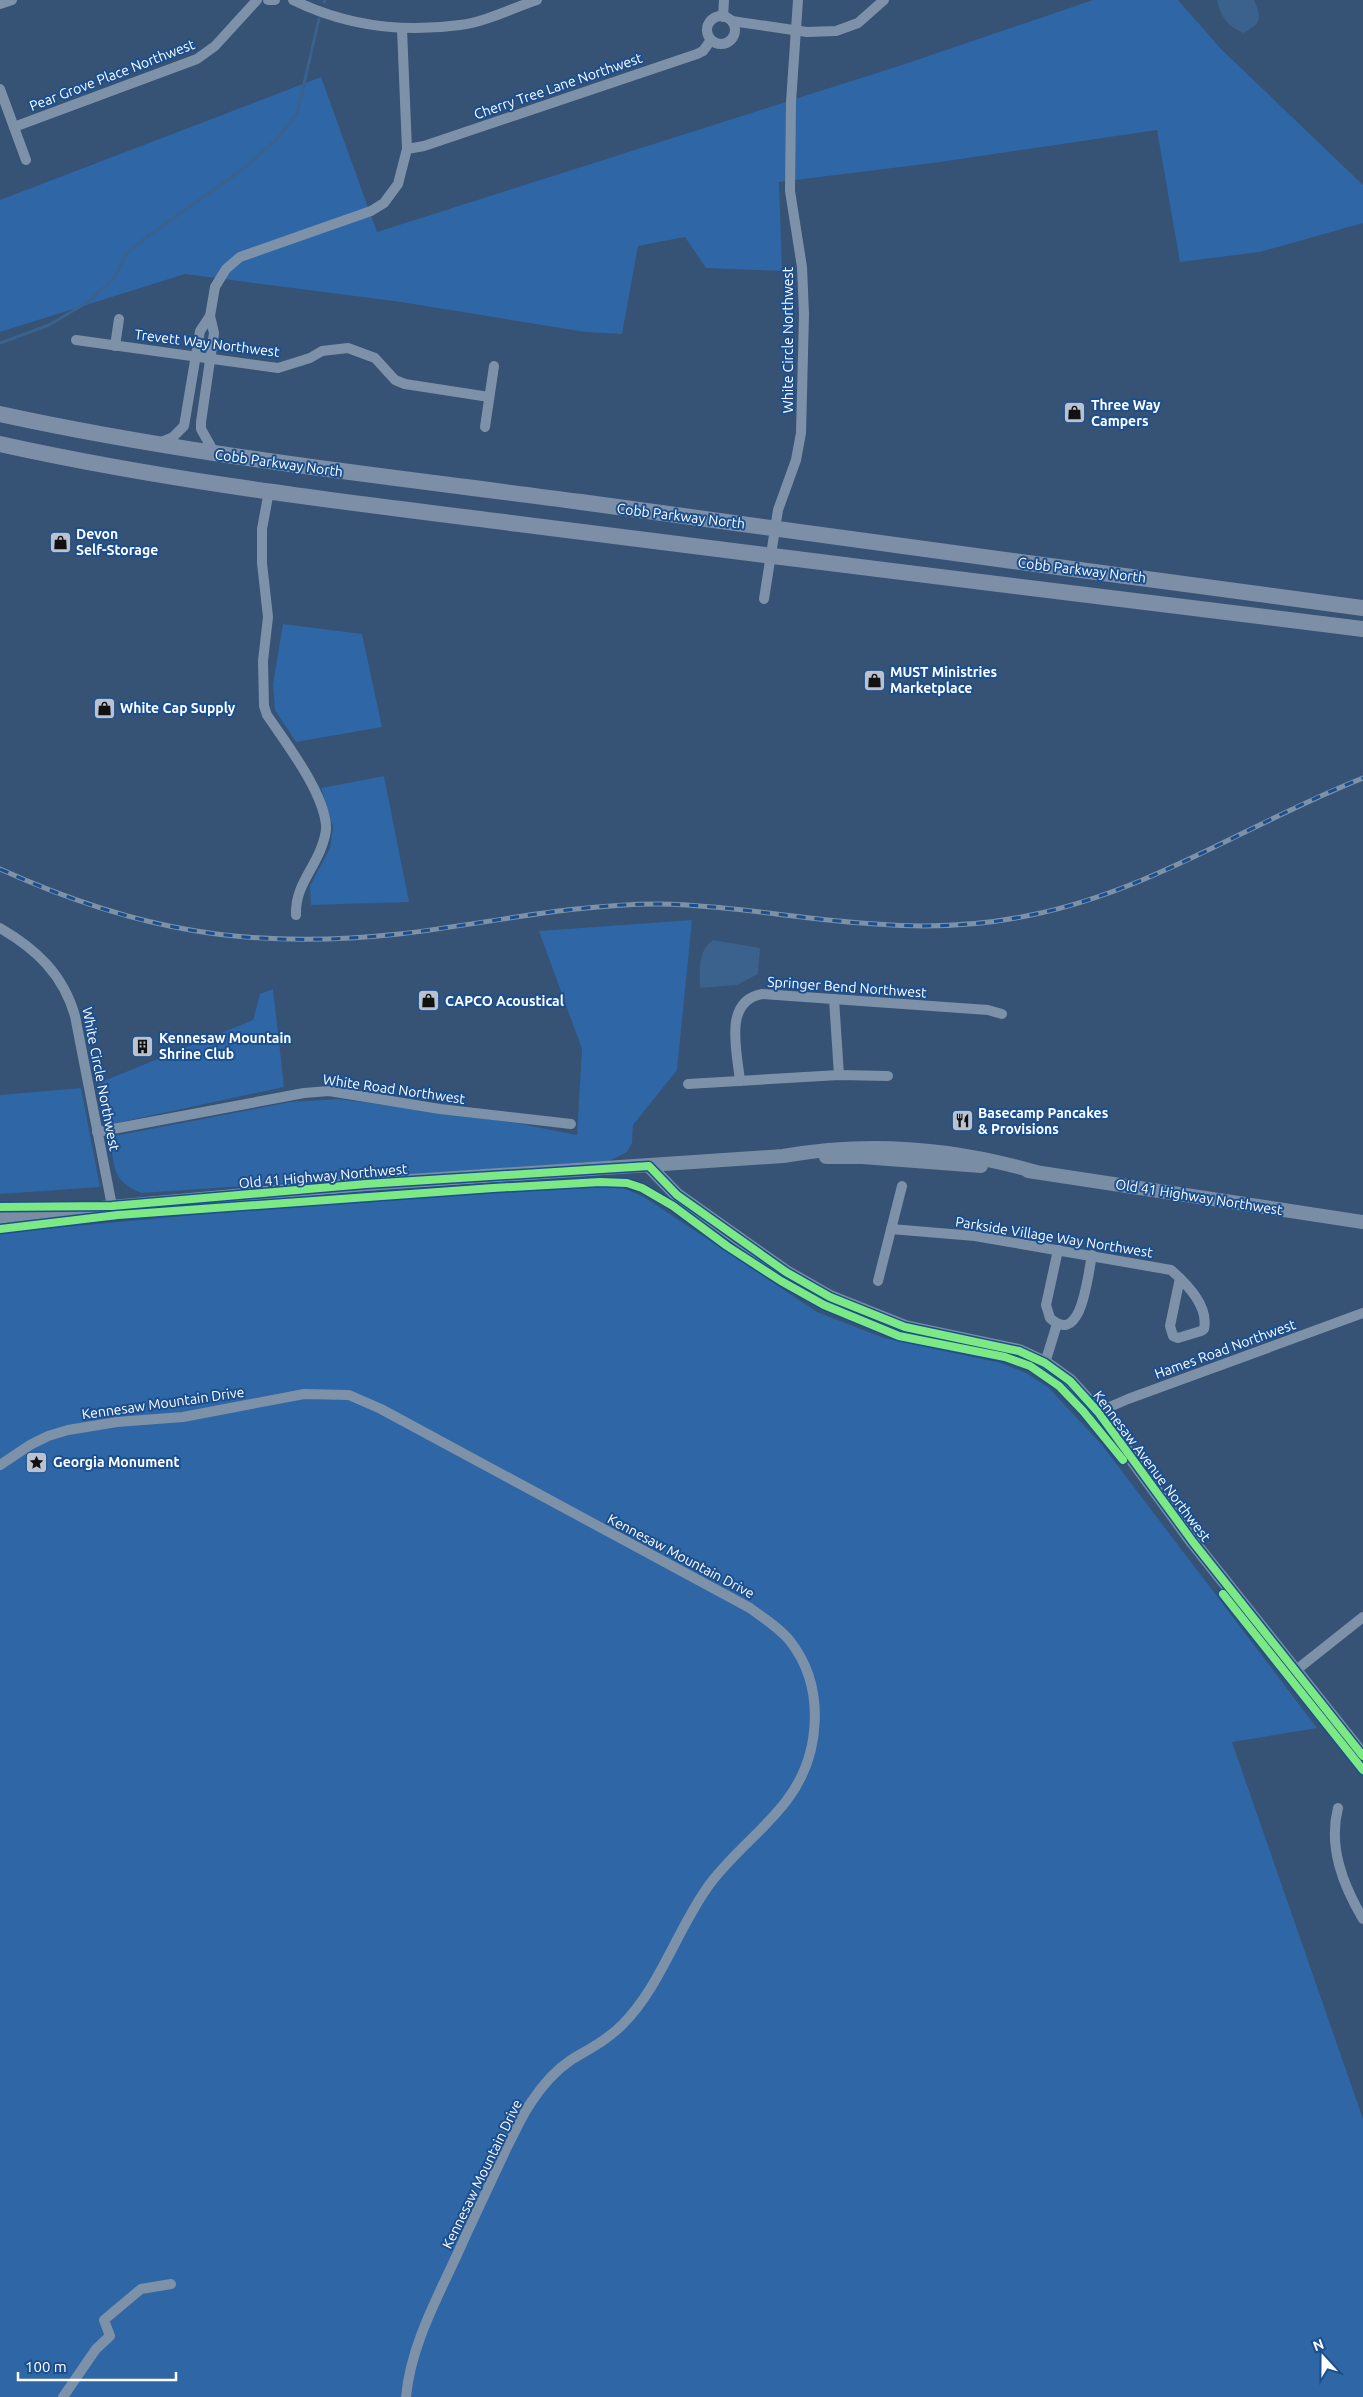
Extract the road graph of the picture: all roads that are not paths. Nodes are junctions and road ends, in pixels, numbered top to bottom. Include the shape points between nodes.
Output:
1 (12, 0) edge
2 (257, 0) edge
3 (268, 0) edge
4 (274, 0) edge
5 (293, 0) edge
6 (537, 0) edge
7 (724, 0) edge
8 (798, 0) edge
9 (884, 0) edge
10 (0, 4) edge
11 (728, 19) junction
12 (402, 29) junction
13 (795, 30) junction
14 (711, 40) junction
15 (0, 89) edge
16 (14, 127) junction
17 (407, 149) junction
18 (26, 160) dead end
19 (210, 316) junction
20 (119, 319) dead end
21 (76, 340) dead end
22 (114, 346) junction
23 (196, 358) junction
24 (210, 360) junction
25 (494, 366) dead end
26 (489, 397) junction
27 (0, 414) edge
28 (485, 427) dead end
29 (0, 444) edge
30 (153, 444) junction
31 (215, 454) junction
32 (268, 491) junction
33 (775, 528) junction
34 (770, 558) junction
35 (764, 599) dead end
36 (1363, 608) edge
37 (1363, 629) edge
38 (296, 915) dead end
39 (0, 928) edge
40 (834, 1000) junction
41 (1002, 1014) dead end
42 (839, 1075) junction
43 (888, 1076) dead end
44 (740, 1080) junction
45 (688, 1084) dead end
46 (571, 1124) dead end
47 (97, 1132) junction
48 (649, 1166) junction
49 (902, 1186) dead end
50 (112, 1206) junction
51 (0, 1207) edge
52 (0, 1216) edge
53 (1363, 1222) edge
54 (891, 1229) junction
55 (1058, 1250) junction
56 (1092, 1255) junction
57 (1180, 1278) junction
58 (878, 1281) dead end
59 (1363, 1313) edge
60 (1057, 1324) junction
61 (1045, 1363) junction
62 (1098, 1412) junction
63 (0, 1465) edge
64 (1363, 1617) edge
65 (1295, 1671) junction
66 (1363, 1756) edge
67 (1338, 1808) dead end
68 (1363, 1919) edge
69 (171, 2284) dead end
70 (63, 2397) edge
71 (406, 2397) edge

1 - 10 street
2 - 16 street, Pear Grove Place Northwest via 215,46 197,59
3 - 4 street
5 - 12 street via 350,21
6 - 12 street via 460,25
7 - 11 street
8 - 13 street, White Circle Northwest
9 - 13 street via 850,27 831,32
11 - 13 street
11 - 14 street via 712,20 707,29
11 - 14 street via 735,30 729,42 720,44
12 - 17 street
13 - 33 street, White Circle Northwest via 790,192 802,267 801,433
14 - 17 street, Cherry Tree Lane Northwest via 697,54
15 - 16 street
16 - 18 street
17 - 19 street via 398,184 384,203 366,213 240,258 219,277
19 - 23 street via 200,332
19 - 24 street via 214,333
20 - 22 street, Trevett Way Northwest
21 - 22 street, Trevett Way Northwest
22 - 23 street, Trevett Way Northwest
23 - 24 street, Trevett Way Northwest
23 - 30 street via 184,426 172,437
24 - 26 street, Trevett Way Northwest via 278,368 322,351 348,348 375,358 395,380 405,384
24 - 31 street via 201,429
25 - 26 street
26 - 28 street
27 - 30 main road, Cobb Parkway North
29 - 32 main road, Cobb Parkway North via 107,467
30 - 31 main road, Cobb Parkway North
31 - 33 main road, Cobb Parkway North
32 - 34 main road, Cobb Parkway North
32 - 38 street via 262,529 268,618 263,661 264,706 311,784 326,826 319,853 302,882
33 - 34 street, White Circle Northwest
33 - 36 main road, Cobb Parkway North
34 - 35 street, White Circle Northwest
34 - 37 main road, Cobb Parkway North
39 - 47 street, White Circle Northwest via 40,955 70,998
40 - 41 street, Springer Bend Northwest via 988,1010
40 - 42 street
40 - 44 street, Springer Bend Northwest via 762,994 742,1003 736,1015
42 - 43 street
42 - 44 street
44 - 45 street
46 - 47 street, White Road Northwest via 440,1109 329,1091
47 - 50 street, White Circle Northwest
48 - 50 street, Old 41 Highway Northwest via 405,1181
48 - 53 street, Old 41 Highway Northwest via 783,1156 841,1148 885,1148 970,1156 1036,1172
48 - 61 street, Kennesaw Avenue Northwest via 677,1195 786,1272 830,1297 897,1325 996,1345
49 - 54 street
50 - 51 street, Old 41 Highway Northwest
50 - 52 street, Old 41 Highway Northwest
54 - 55 street, Parkside Village Way Northwest via 975,1236
54 - 58 street
55 - 56 street, Parkside Village Way Northwest
55 - 60 street via 1046,1305 1050,1318
56 - 57 street, Parkside Village Way Northwest via 1160,1267 1171,1270
56 - 60 street via 1079,1315 1071,1323
57 - 57 street, Parkside Village Way Northwest via 1195,1296 1206,1322 1201,1331 1178,1338 1170,1332 1170,1326
59 - 62 street, Hames Road Northwest
60 - 61 street
61 - 62 street, Kennesaw Avenue Northwest via 1070,1381
62 - 65 street, Kennesaw Avenue Northwest via 1193,1542
63 - 71 street, Kennesaw Mountain Drive via 30,1445 68,1430 183,1417 304,1394 349,1396 381,1409 750,1608 789,1639 804,1662 814,1693 815,1726 810,1753 788,1799 709,1886 687,1918 662,1968 622,2025 570,2061 532,2101 486,2191 425,2325 408,2378
64 - 65 street
65 - 66 street, Kennesaw Avenue Northwest
67 - 68 street via 1334,1838 1338,1860
69 - 70 street via 141,2289 104,2320 110,2336 96,2349

